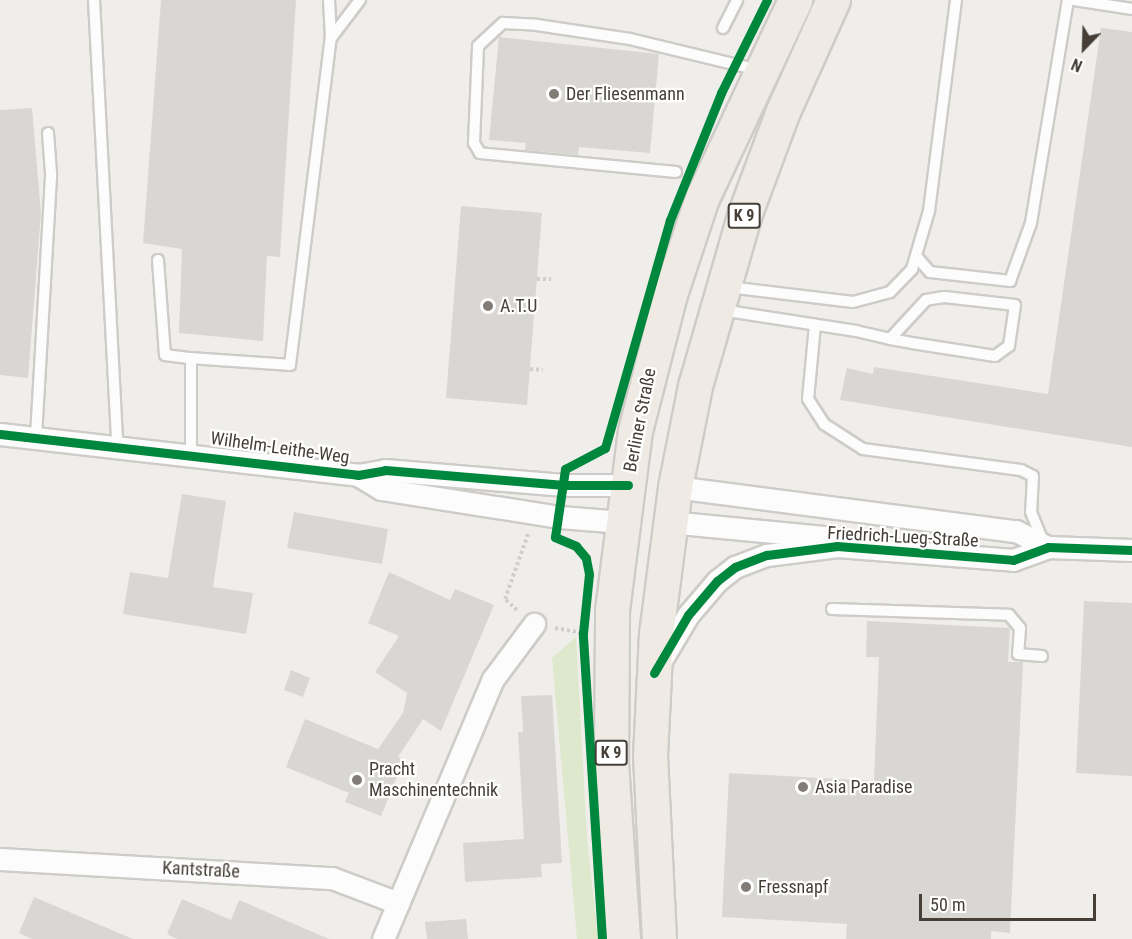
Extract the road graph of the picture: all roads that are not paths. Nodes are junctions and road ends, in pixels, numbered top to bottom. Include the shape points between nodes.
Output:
1 (94, 0) edge
2 (329, 0) edge
3 (360, 0) edge
4 (737, 0) edge
5 (795, 0) edge
6 (833, 0) edge
7 (956, 0) edge
8 (1068, 0) edge
9 (1074, 0) edge
10 (1132, 9) edge
11 (723, 28) dead end
12 (331, 38) junction
13 (760, 70) junction
14 (48, 133) dead end
15 (675, 172) dead end
16 (916, 256) junction
17 (158, 260) dead end
18 (718, 297) junction
19 (815, 325) junction
20 (890, 339) junction
21 (191, 358) junction
22 (0, 435) edge
23 (36, 437) junction
24 (117, 445) junction
25 (191, 454) junction
26 (358, 475) junction
27 (628, 485) junction
28 (675, 487) junction
29 (622, 522) junction
30 (669, 522) junction
31 (837, 546) junction
32 (1048, 547) junction
33 (1132, 550) edge
34 (832, 609) dead end
35 (534, 624) road end
36 (1042, 656) dead end
37 (654, 673) junction
38 (0, 859) edge
39 (398, 903) junction
40 (383, 939) edge
41 (623, 939) edge
42 (659, 939) edge

1 - 24 lane
2 - 12 lane
3 - 12 lane
4 - 11 lane
5 - 13 main road, Berliner Straße / K 9
6 - 18 main road, K 9 via 783,111
7 - 16 lane via 928,211
8 - 16 lane via 1031,224 1010,281 930,272
9 - 10 lane
12 - 21 lane via 290,365
13 - 15 lane via 630,39 537,25 503,23 478,46 474,143 480,153
13 - 27 main road, Berliner Straße / K 9 via 702,198 670,294 634,431
14 - 23 lane via 51,173
16 - 18 lane via 912,269 891,292 853,302
17 - 21 lane via 165,355
18 - 19 lane
18 - 28 main road, K 9
19 - 20 lane
19 - 32 lane via 808,399 824,424 863,449 1021,470 1033,476 1034,527
20 - 20 lane via 995,356 1009,346 1015,305 944,297 926,300
21 - 25 lane
22 - 23 street, Wilhelm-Leithe-Weg
23 - 24 street, Wilhelm-Leithe-Weg
24 - 25 street, Wilhelm-Leithe-Weg
25 - 26 street, Wilhelm-Leithe-Weg
26 - 27 street, Wilhelm-Leithe-Weg via 385,470 564,485
26 - 29 street, Wilhelm-Leithe-Weg via 381,489 560,517
27 - 28 main road, Wilhelm-Leithe-Weg
27 - 29 main road, Berliner Straße / K 9
28 - 30 main road, K 9
28 - 32 street, Friedrich-Lueg-Straße via 1016,531
29 - 30 main road, Wilhelm-Leithe-Weg
29 - 41 main road, Berliner Straße / K 9 via 612,610 610,765
30 - 31 street, Friedrich-Lueg-Straße via 826,537
30 - 37 main road, K 9
31 - 32 street, Friedrich-Lueg-Straße via 1013,560
31 - 37 street, Friedrich-Lueg-Straße via 767,555 735,567 688,615
32 - 33 street, Friedrich-Lueg-Straße
34 - 36 lane via 1008,615 1020,628 1018,654
35 - 39 street via 493,679
37 - 42 main road, K 9 via 651,828
38 - 39 street, Kantstraße via 332,878
39 - 40 street

